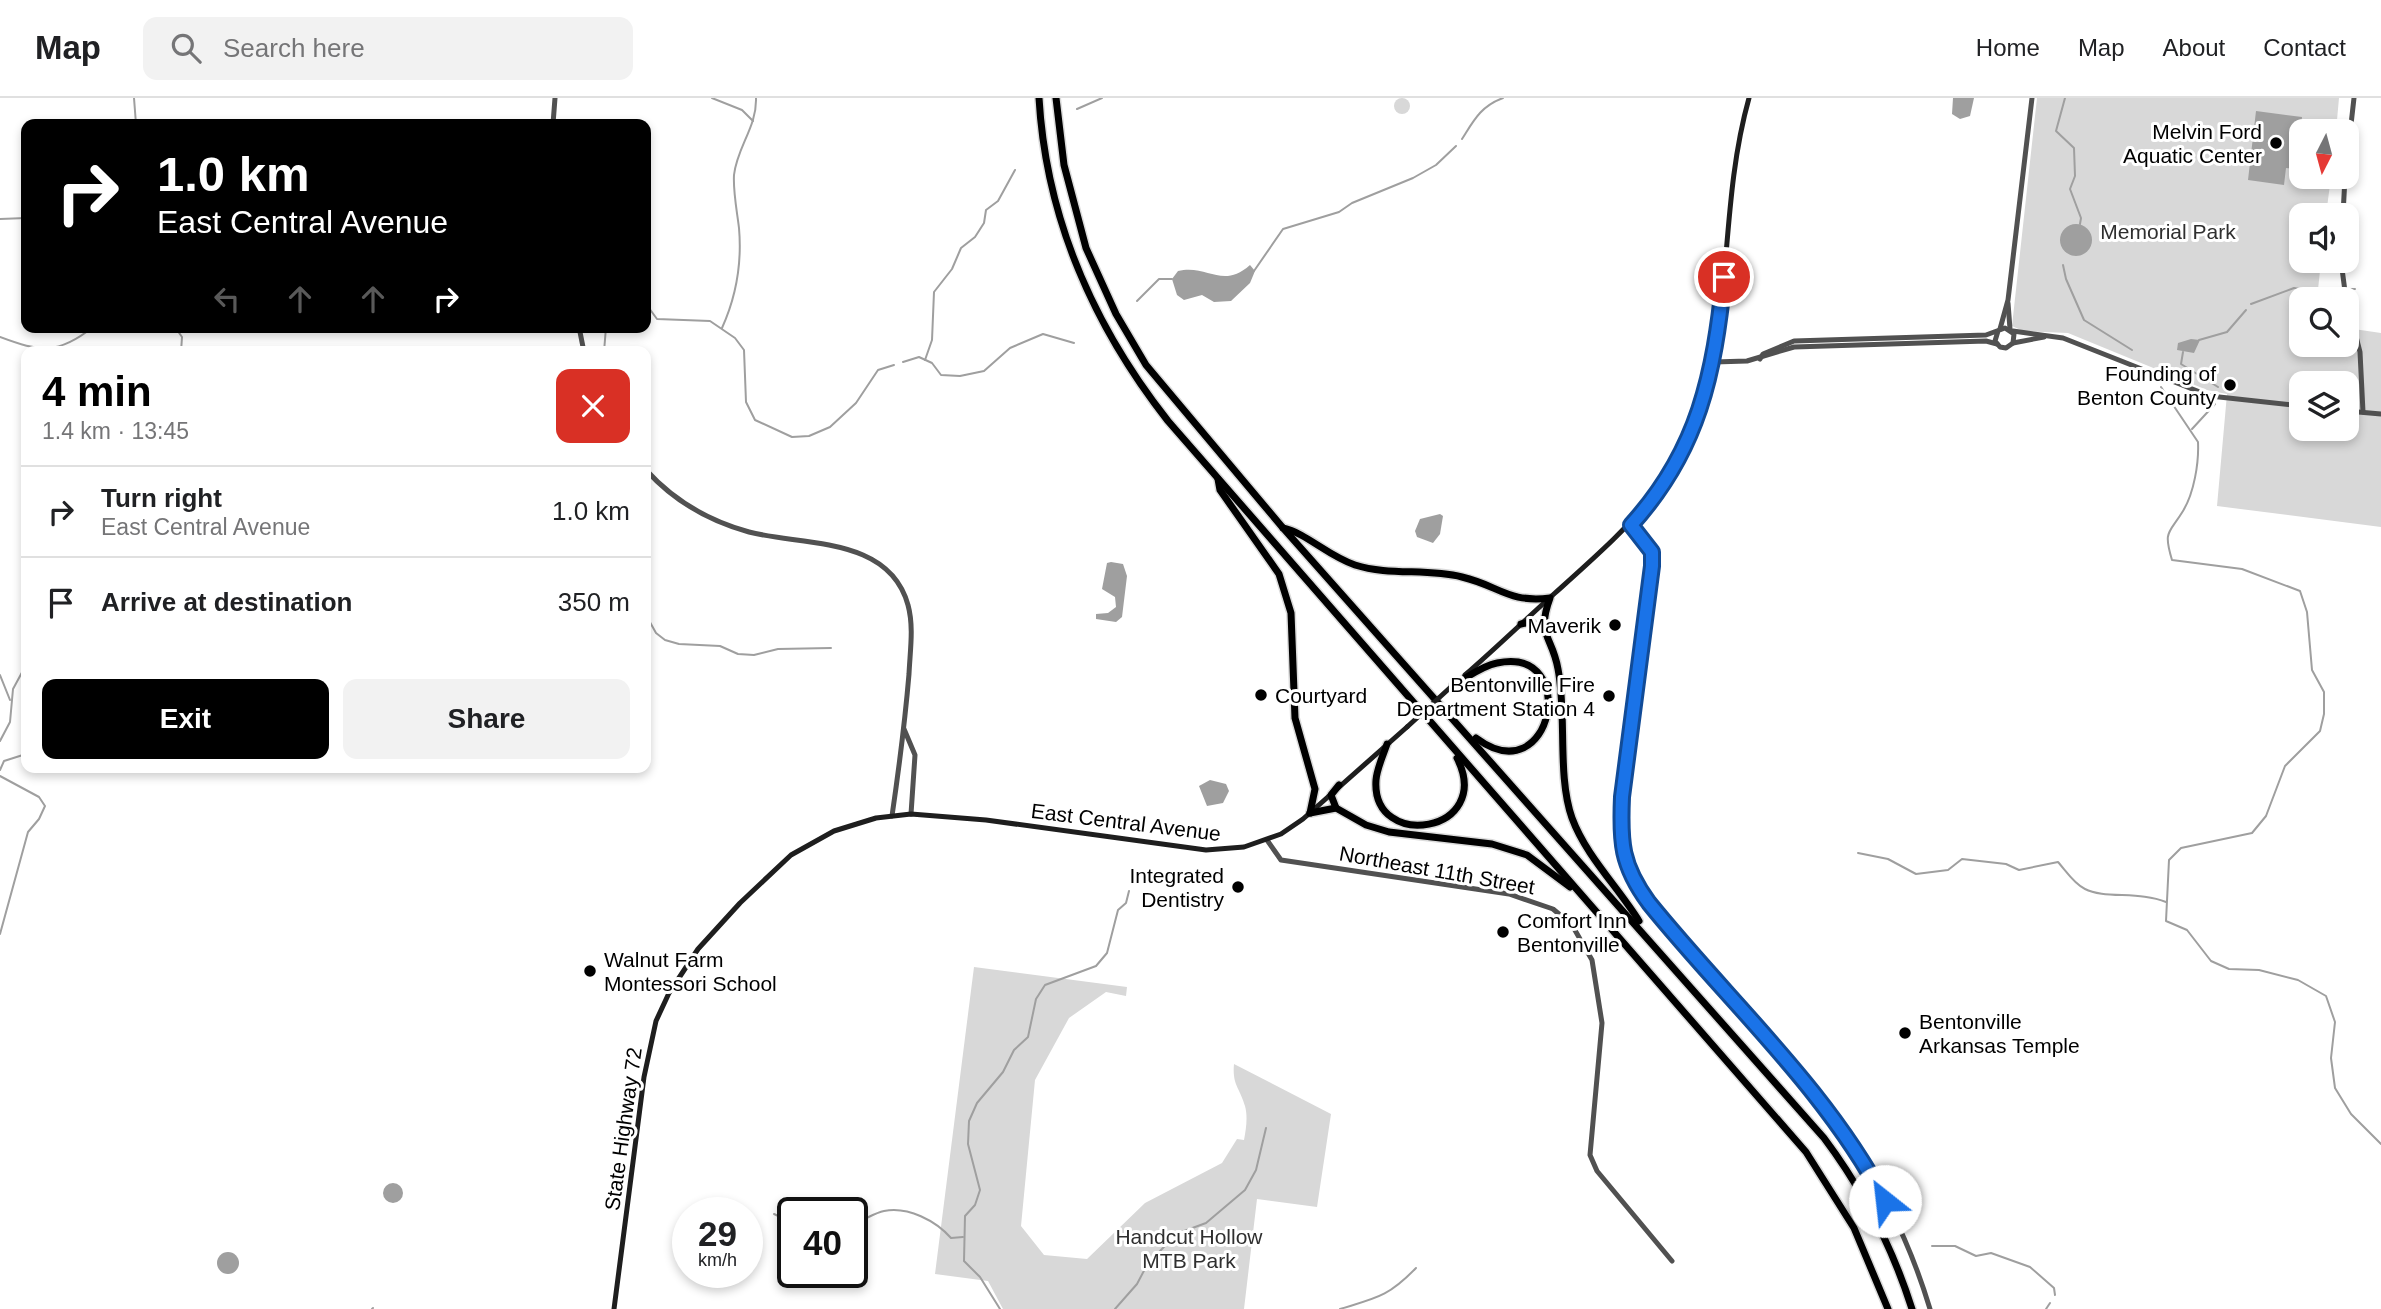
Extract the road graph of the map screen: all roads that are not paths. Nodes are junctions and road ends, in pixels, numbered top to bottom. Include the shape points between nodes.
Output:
1 (555, 98) edge
2 (1039, 98) edge
3 (1056, 98) edge
4 (1749, 98) edge
5 (2032, 98) edge
6 (2354, 98) edge
7 (554, 119) edge
8 (2352, 119) edge
9 (2008, 300) junction
10 (1999, 330) junction
11 (2011, 330) junction
12 (2048, 337) junction
13 (2013, 343) junction
14 (1997, 344) junction
15 (2359, 348) edge
16 (1760, 359) junction
17 (1714, 362) junction
18 (2289, 405) edge
19 (2359, 412) edge
20 (2363, 412) junction
21 (2381, 414) edge
22 (651, 474) edge
23 (1218, 478) junction
24 (1631, 525) junction
25 (1283, 528) junction
26 (1550, 598) junction
27 (1521, 624) junction
28 (1544, 631) junction
29 (1453, 685) junction
30 (904, 729) junction
31 (1466, 730) junction
32 (1387, 744) junction
33 (1451, 748) junction
34 (1339, 785) junction
35 (1336, 808) junction
36 (1310, 813) junction
37 (911, 814) junction
38 (892, 816) junction
39 (1267, 840) junction
40 (1601, 916) junction
41 (1650, 940) junction
42 (688, 962) joint
43 (1672, 1261) dead end
44 (614, 1309) edge
45 (1888, 1309) edge
46 (1912, 1309) edge
47 (1930, 1309) edge

1 - 7 street
2 - 23 highway via 1048,176 1094,308 1151,399
3 - 25 highway via 1074,208 1086,248 1116,314 1172,399
4 - 17 main road, East Central Avenue via 1738,153
5 - 9 street
6 - 8 street
9 - 10 street
9 - 11 street
10 - 11 street
10 - 14 street
10 - 16 street via 1986,335 1794,341
11 - 12 street
11 - 13 street
12 - 13 street
12 - 18 street via 2073,341 2210,396
13 - 14 street via 2006,348
14 - 16 street via 1805,346
15 - 20 street
16 - 17 street
17 - 24 main road, East Central Avenue via 1697,421 1679,460
19 - 20 street
20 - 21 street
22 - 30 street via 688,507 715,520 749,531 844,547 888,571 908,603 911,628
23 - 33 highway
23 - 36 highway via 1220,490 1279,574 1291,613 1295,718 1315,789
24 - 26 main road, East Central Avenue
24 - 47 street via 1652,552 1652,566 1622,797 1620,832 1630,877 1856,1150 1896,1222
25 - 26 highway via 1357,565 1460,576 1522,600
25 - 31 highway
26 - 27 main road, East Central Avenue
26 - 28 highway
27 - 28 highway via 1531,622
27 - 29 main road, East Central Avenue
28 - 41 highway via 1555,653 1562,688 1566,787 1573,819
29 - 31 highway via 1488,665 1509,662 1531,669 1548,691 1546,726 1526,745 1500,749
29 - 32 main road, East Central Avenue, bridge
30 - 37 street via 915,754
30 - 38 street
31 - 41 highway
32 - 33 highway via 1376,778 1378,798 1398,821 1420,826 1441,821 1459,802 1463,776
32 - 34 main road, East Central Avenue
33 - 40 highway
34 - 35 highway via 1331,795
34 - 36 main road, East Central Avenue
35 - 36 highway
35 - 40 highway via 1389,832 1492,845 1527,855
36 - 39 main road, East Central Avenue
37 - 38 main road, East Central Avenue
37 - 39 main road, East Central Avenue via 1213,851
38 - 42 main road, East Central Avenue via 834,831 791,855
39 - 43 street, Northeast 11th Street via 1281,860 1509,894 1545,905 1572,925 1592,960 1602,1023 1590,1155 1597,1171
40 - 45 highway via 1805,1152 1854,1228
41 - 46 highway via 1797,1105 1850,1172 1890,1248
42 - 44 main road, State Highway 72 via 656,1021 648,1055

